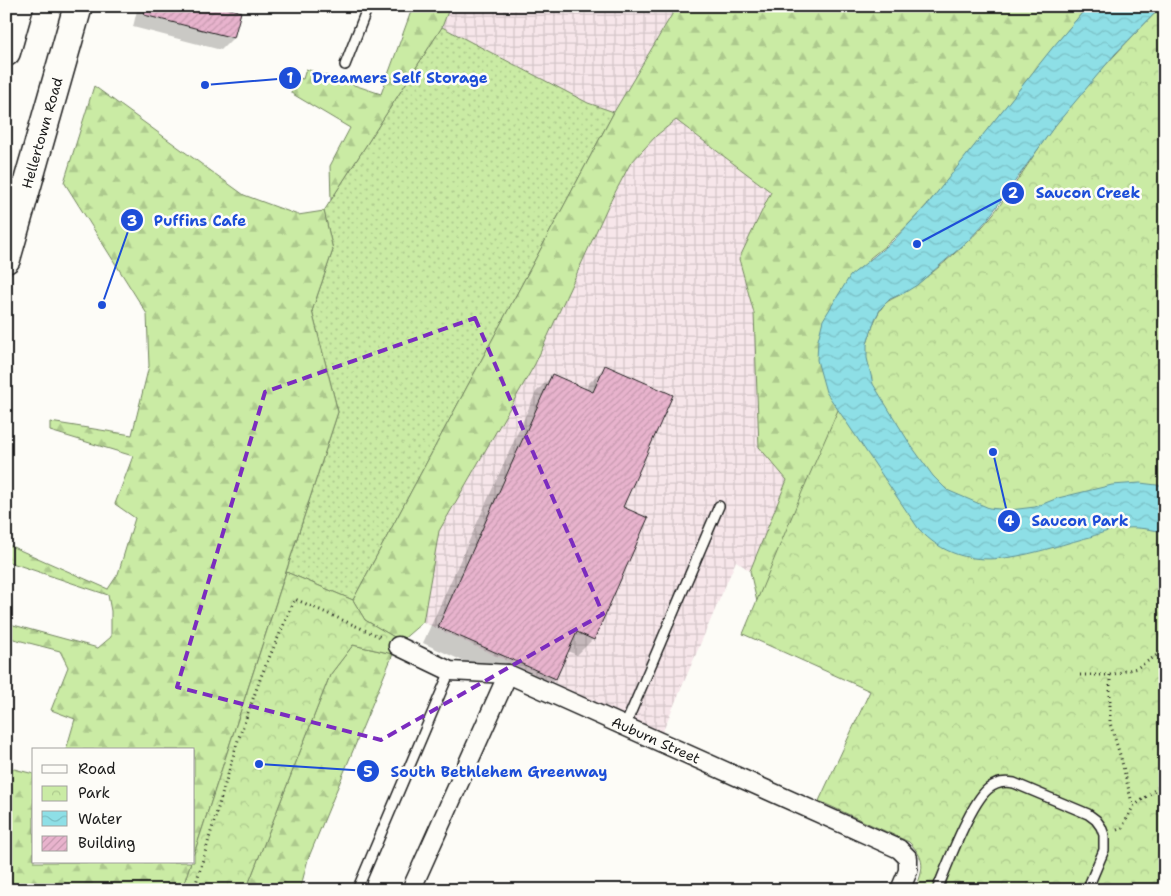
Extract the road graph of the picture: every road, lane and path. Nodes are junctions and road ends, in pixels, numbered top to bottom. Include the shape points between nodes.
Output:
1 (19, 6) edge
2 (78, 6) edge
3 (368, 6) edge
4 (6, 52) edge
5 (345, 65) dead end
6 (6, 259) edge
7 (719, 506) dead end
8 (398, 646) joint
9 (1165, 650) edge
10 (450, 671) junction
11 (508, 674) junction
12 (1080, 675) dead end
13 (1110, 675) junction
14 (625, 726) junction
15 (1165, 782) edge
16 (1133, 808) junction
17 (1104, 835) junction
18 (194, 890) edge
19 (357, 890) edge
20 (411, 890) edge
21 (900, 890) edge
22 (936, 890) edge
23 (1087, 890) edge

1 - 4 highway
2 - 6 highway, Hellertown Road
3 - 5 lane
7 - 14 lane
8 - 10 street, Auburn Street
8 - 18 path via 295,599 238,740
9 - 13 path via 1137,668
10 - 11 street, Auburn Street
10 - 19 lane
11 - 14 street, Auburn Street
11 - 20 street
12 - 13 path
13 - 16 path via 1110,723
14 - 21 street, Auburn Street via 899,849 908,858 908,871
15 - 16 path
16 - 17 path via 1122,828
17 - 22 lane via 1096,820 1084,812 1014,783 996,783 977,801
17 - 23 lane via 1104,850

